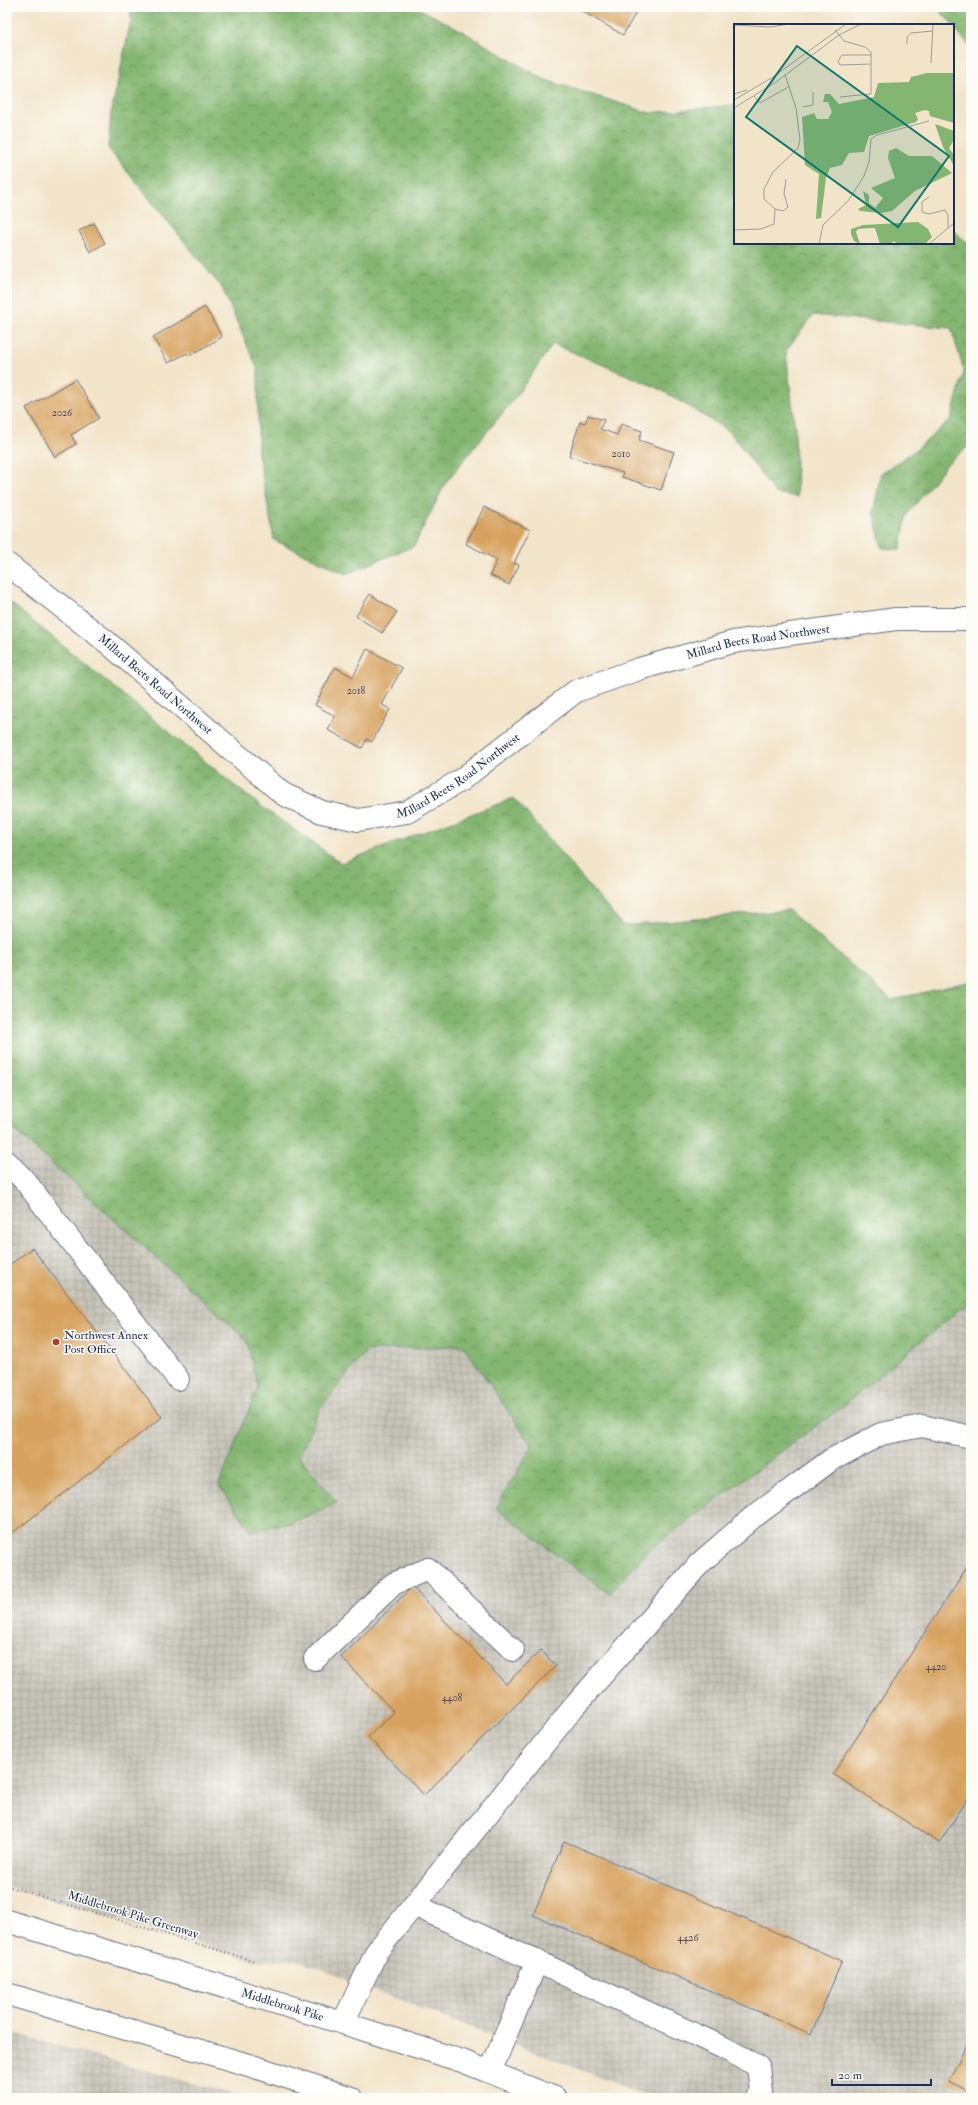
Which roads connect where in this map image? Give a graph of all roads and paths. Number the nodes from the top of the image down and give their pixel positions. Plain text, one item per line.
1 (7, 564) edge
2 (971, 619) edge
3 (7, 1162) edge
4 (178, 1379) dead end
5 (971, 1437) edge
6 (513, 1650) dead end
7 (315, 1659) dead end
8 (7, 1886) edge
9 (414, 1905) junction
10 (7, 1921) edge
11 (254, 1961) dead end
12 (537, 1961) junction
13 (7, 1994) edge
14 (344, 2022) junction
15 (490, 2072) junction
16 (351, 2098) edge
17 (555, 2098) edge
18 (758, 2098) edge

1 - 2 street, Millard Beets Road Northwest
3 - 4 street
5 - 9 street
6 - 7 street
8 - 11 path, Middlebrook Pike Greenway
9 - 12 street
9 - 14 street
10 - 14 street, Middlebrook Pike
12 - 15 street
12 - 18 street
13 - 16 street
14 - 15 street, Middlebrook Pike
15 - 17 street, Middlebrook Pike

